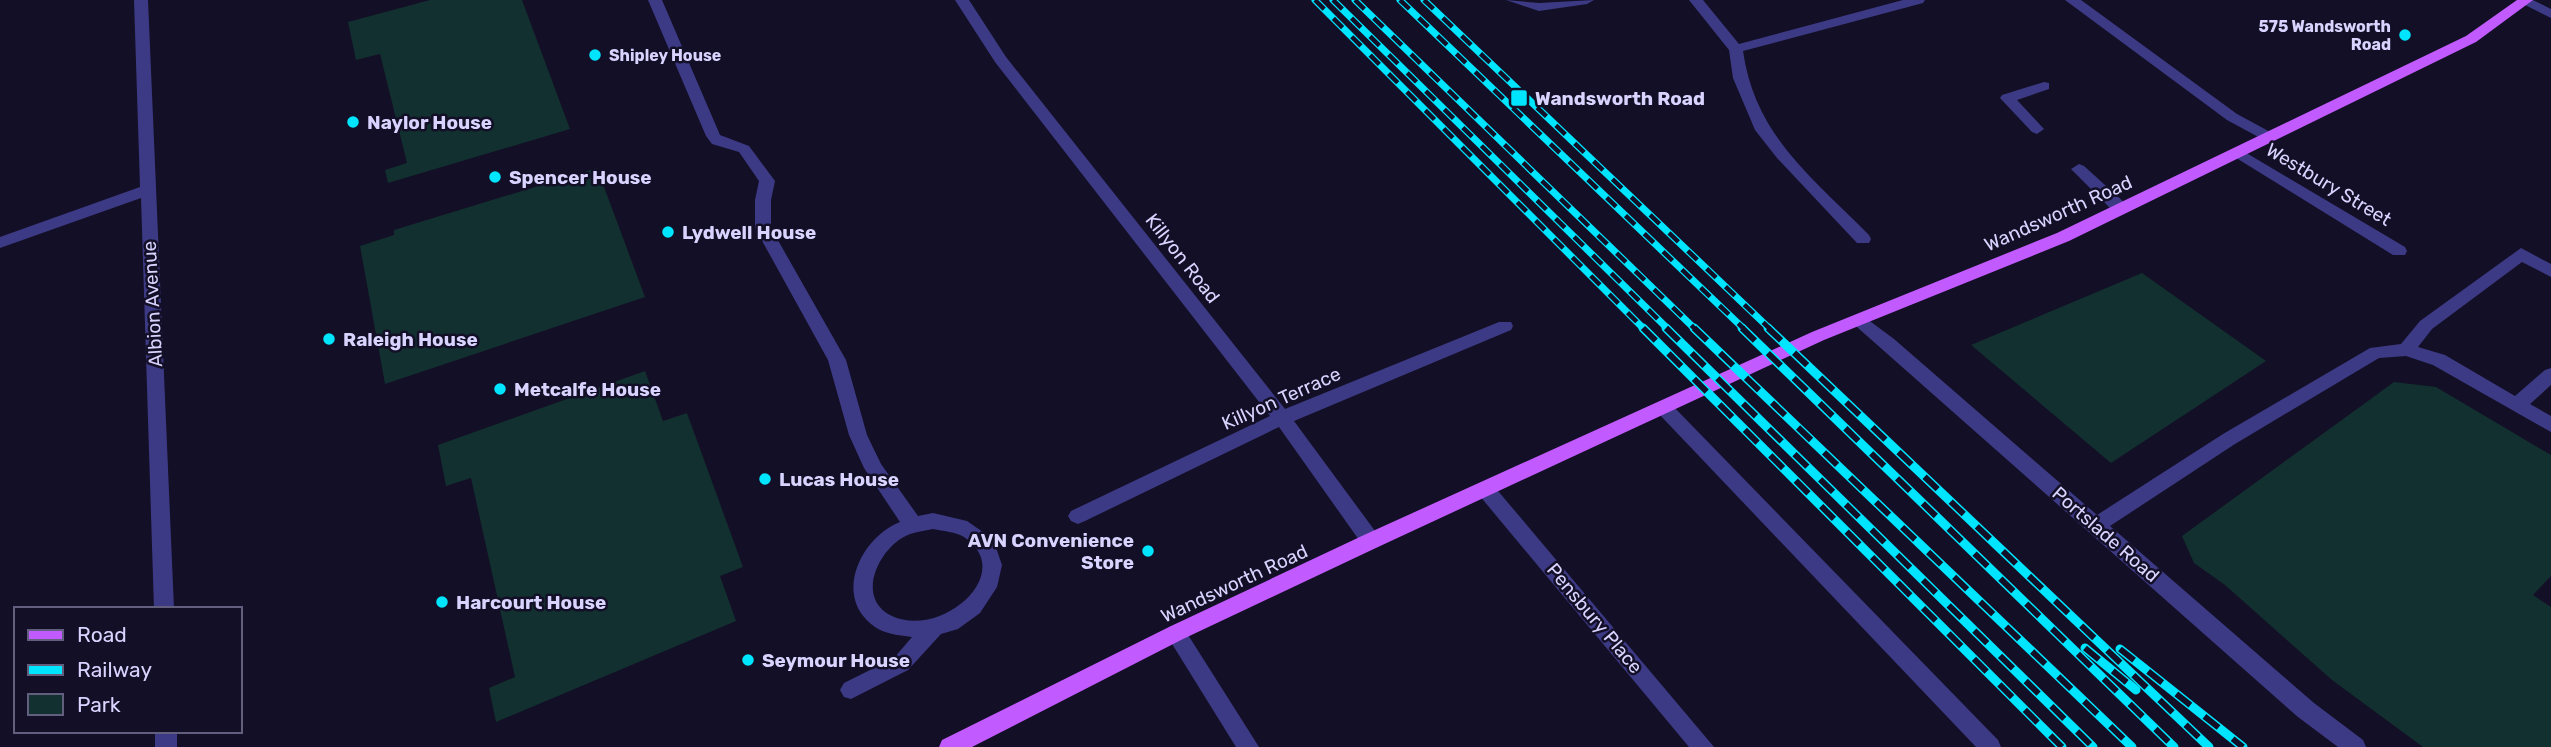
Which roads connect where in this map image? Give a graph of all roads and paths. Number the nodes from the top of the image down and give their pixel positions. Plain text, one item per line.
1 (141, 0) edge
2 (655, 0) edge
3 (962, 0) edge
4 (1513, 0) edge
5 (1587, 0) edge
6 (1696, 0) edge
7 (1918, 0) edge
8 (2072, 0) edge
9 (2525, 1) edge
10 (2551, 14) edge
11 (1736, 49) junction
12 (2044, 86) dead end
13 (2037, 128) dead end
14 (2269, 137) junction
15 (2238, 153) junction
16 (2079, 169) dead end
17 (146, 191) junction
18 (2120, 208) junction
19 (1863, 239) dead end
20 (0, 243) edge
21 (2399, 251) dead end
22 (2551, 271) edge
23 (1857, 320) junction
24 (1505, 326) dead end
25 (2406, 350) junction
26 (2551, 375) edge
27 (2518, 404) junction
28 (1664, 408) junction
29 (1282, 418) junction
30 (2551, 425) edge
31 (1486, 490) junction
32 (1078, 516) dead end
33 (912, 525) junction
34 (2096, 525) junction
35 (1371, 541) junction
36 (164, 607) edge
37 (934, 628) junction
38 (1176, 633) junction
39 (850, 691) dead end
40 (950, 747) edge
41 (1248, 747) edge
42 (1703, 747) edge
43 (1990, 747) edge
44 (2356, 747) edge

1 - 17 street, Albion Avenue
2 - 33 street
3 - 29 street, Killyon Road
4 - 5 street
6 - 11 street
7 - 11 street
8 - 14 street
9 - 10 street
9 - 14 main road, Wandsworth Road
11 - 19 street
12 - 13 street
14 - 15 main road, Wandsworth Road
15 - 18 main road, Wandsworth Road
15 - 21 street, Westbury Street
16 - 18 street
17 - 20 street
17 - 36 street, Albion Avenue
18 - 23 main road, Wandsworth Road
22 - 25 street
23 - 28 main road, Wandsworth Road
23 - 34 street, Portslade Road
24 - 29 street, Killyon Terrace
25 - 27 street
25 - 34 street
26 - 27 street
27 - 30 street
28 - 31 main road, Wandsworth Road
28 - 43 street
29 - 32 street, Killyon Terrace
29 - 35 street, Killyon Road
31 - 35 main road, Wandsworth Road
31 - 42 street, Pensbury Place
33 - 37 street
33 - 37 street
34 - 44 street, Portslade Road
35 - 38 main road, Wandsworth Road
37 - 39 street
38 - 40 main road, Wandsworth Road
38 - 41 street

